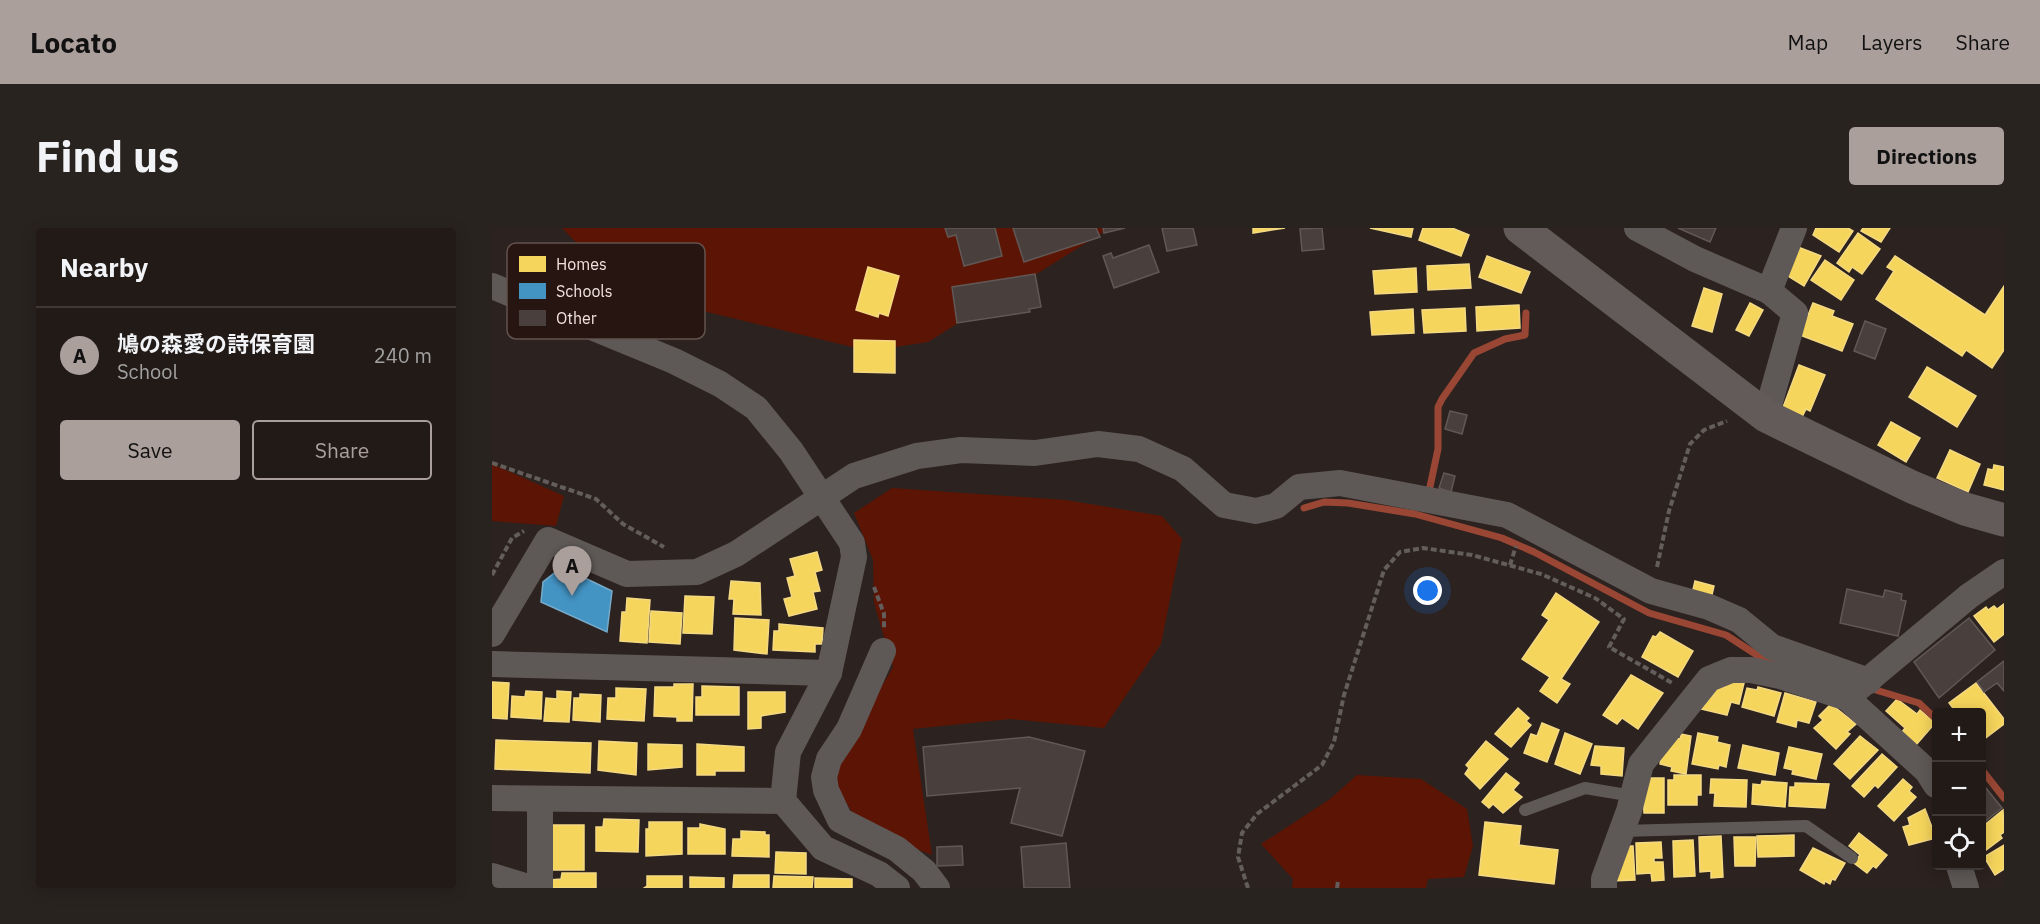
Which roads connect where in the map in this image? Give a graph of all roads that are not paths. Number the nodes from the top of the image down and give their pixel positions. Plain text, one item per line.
1 (1520, 228) edge
2 (1637, 228) edge
3 (1794, 228) edge
4 (492, 286) edge
5 (1769, 291) junction
6 (507, 292) edge
7 (621, 339) edge
8 (1762, 413) junction
9 (822, 498) junction
10 (2004, 520) edge
11 (2004, 573) edge
12 (492, 634) edge
13 (882, 651) road end
14 (492, 664) edge
15 (829, 673) junction
16 (1869, 681) junction
17 (1847, 698) junction
18 (1932, 779) edge
19 (1633, 796) junction
20 (492, 798) edge
21 (540, 799) junction
22 (783, 801) junction
23 (1525, 810) dead end
24 (1620, 831) junction
25 (1852, 858) dead end
26 (1960, 870) edge
27 (492, 876) edge
28 (531, 888) edge
29 (540, 888) edge
30 (897, 888) edge
31 (937, 888) edge
32 (1604, 888) edge
33 (1966, 888) edge

1 - 8 street
2 - 5 street
3 - 5 street
4 - 6 street
5 - 8 street
7 - 9 street
8 - 10 street
9 - 12 street
9 - 15 street
9 - 16 street
11 - 16 street
13 - 31 street
14 - 15 street
15 - 22 street
16 - 17 street
17 - 18 street
17 - 19 street
19 - 23 lane
19 - 24 street
20 - 21 street
21 - 22 street
21 - 29 street
22 - 30 street
24 - 25 lane
24 - 32 street
26 - 33 street
27 - 28 street

